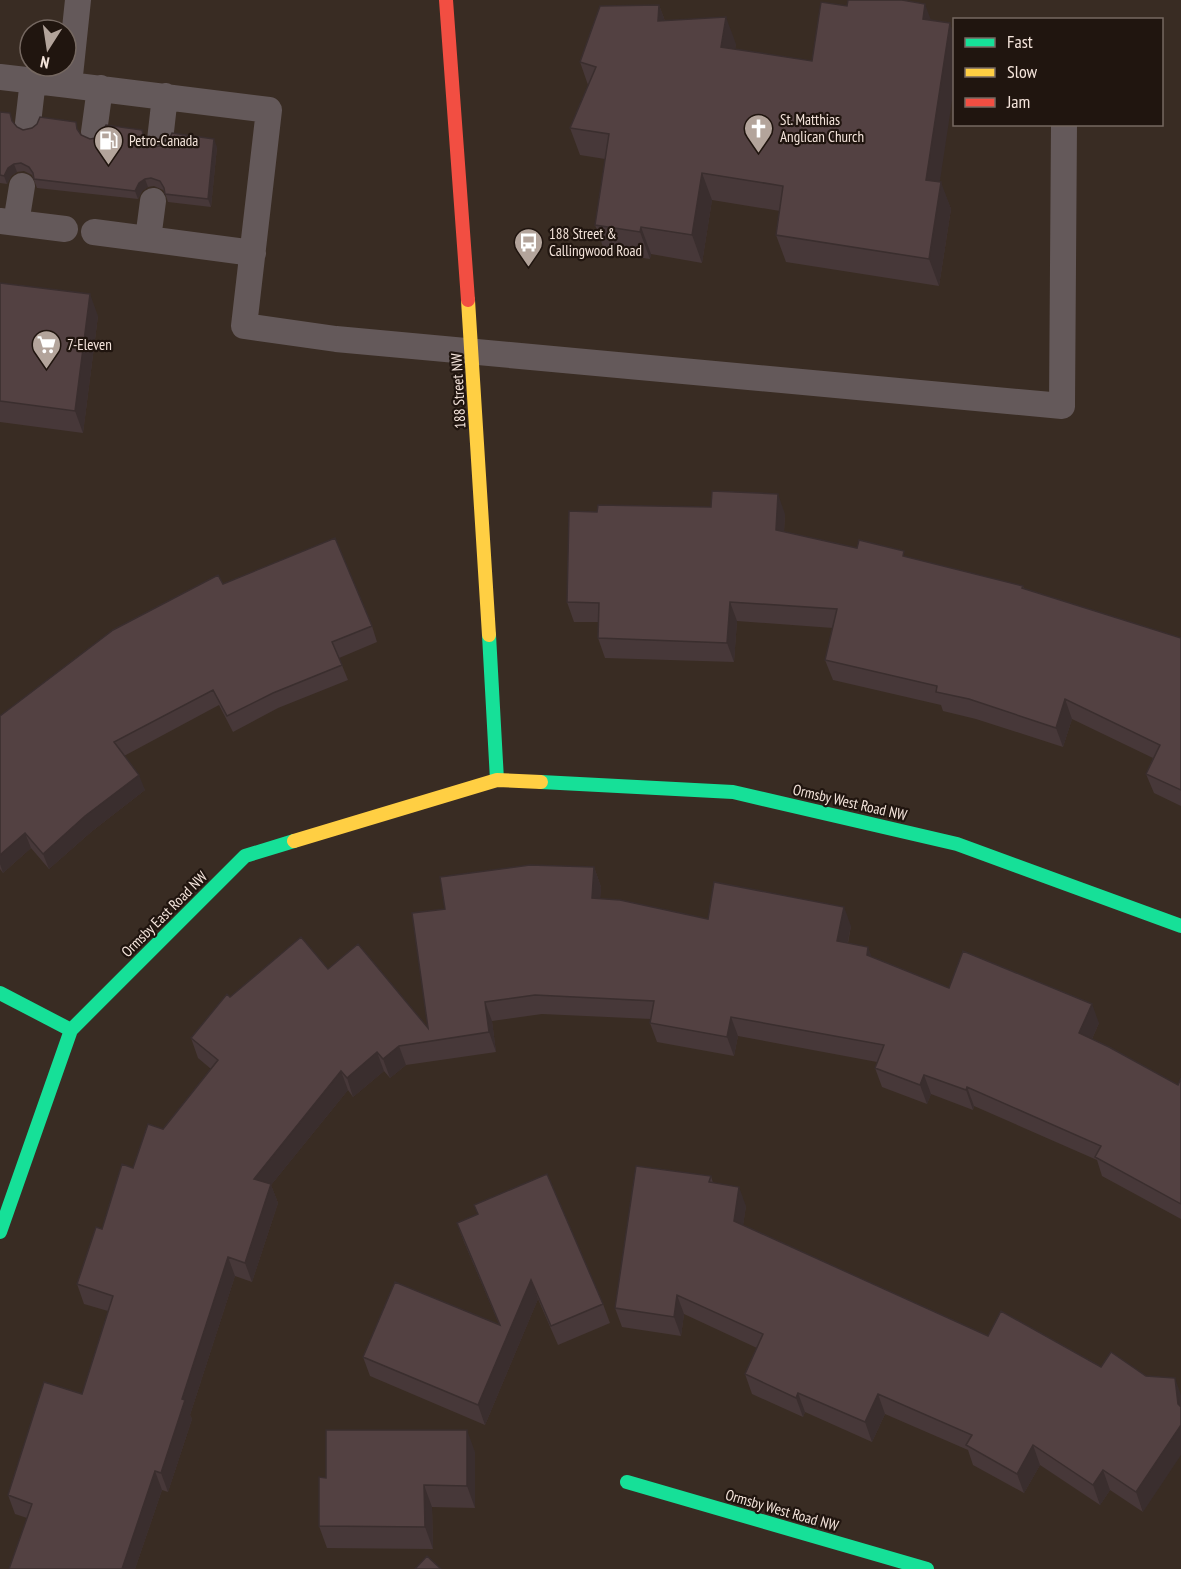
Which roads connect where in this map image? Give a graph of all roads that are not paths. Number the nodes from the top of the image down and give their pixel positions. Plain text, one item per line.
1 (78, 0) edge
2 (446, 0) edge
3 (0, 77) edge
4 (33, 80) junction
5 (69, 85) junction
6 (100, 88) junction
7 (165, 96) junction
8 (28, 123) dead end
9 (1064, 126) edge
10 (94, 132) dead end
11 (160, 140) dead end
12 (22, 186) dead end
13 (153, 201) dead end
14 (8, 222) edge
15 (65, 229) dead end
16 (94, 232) dead end
17 (148, 239) junction
18 (253, 253) junction
19 (472, 352) junction
20 (497, 780) junction
21 (1181, 926) edge
22 (0, 993) edge
23 (71, 1030) junction
24 (0, 1232) edge
25 (627, 1482) dead end
26 (927, 1569) edge

1 - 5 lane
2 - 19 street, 188 Street NW
3 - 4 lane
4 - 5 lane
4 - 8 lane
5 - 6 lane
6 - 7 lane
6 - 10 lane
7 - 11 lane
7 - 18 lane
9 - 19 lane
12 - 14 lane
13 - 17 lane
14 - 15 lane
16 - 17 lane
17 - 18 lane
18 - 19 lane
19 - 20 street, 188 Street NW
20 - 21 street, Ormsby West Road NW
20 - 23 street, Ormsby East Road NW
22 - 23 street
23 - 24 street, Ormsby East Road NW
25 - 26 street, Ormsby West Road NW

